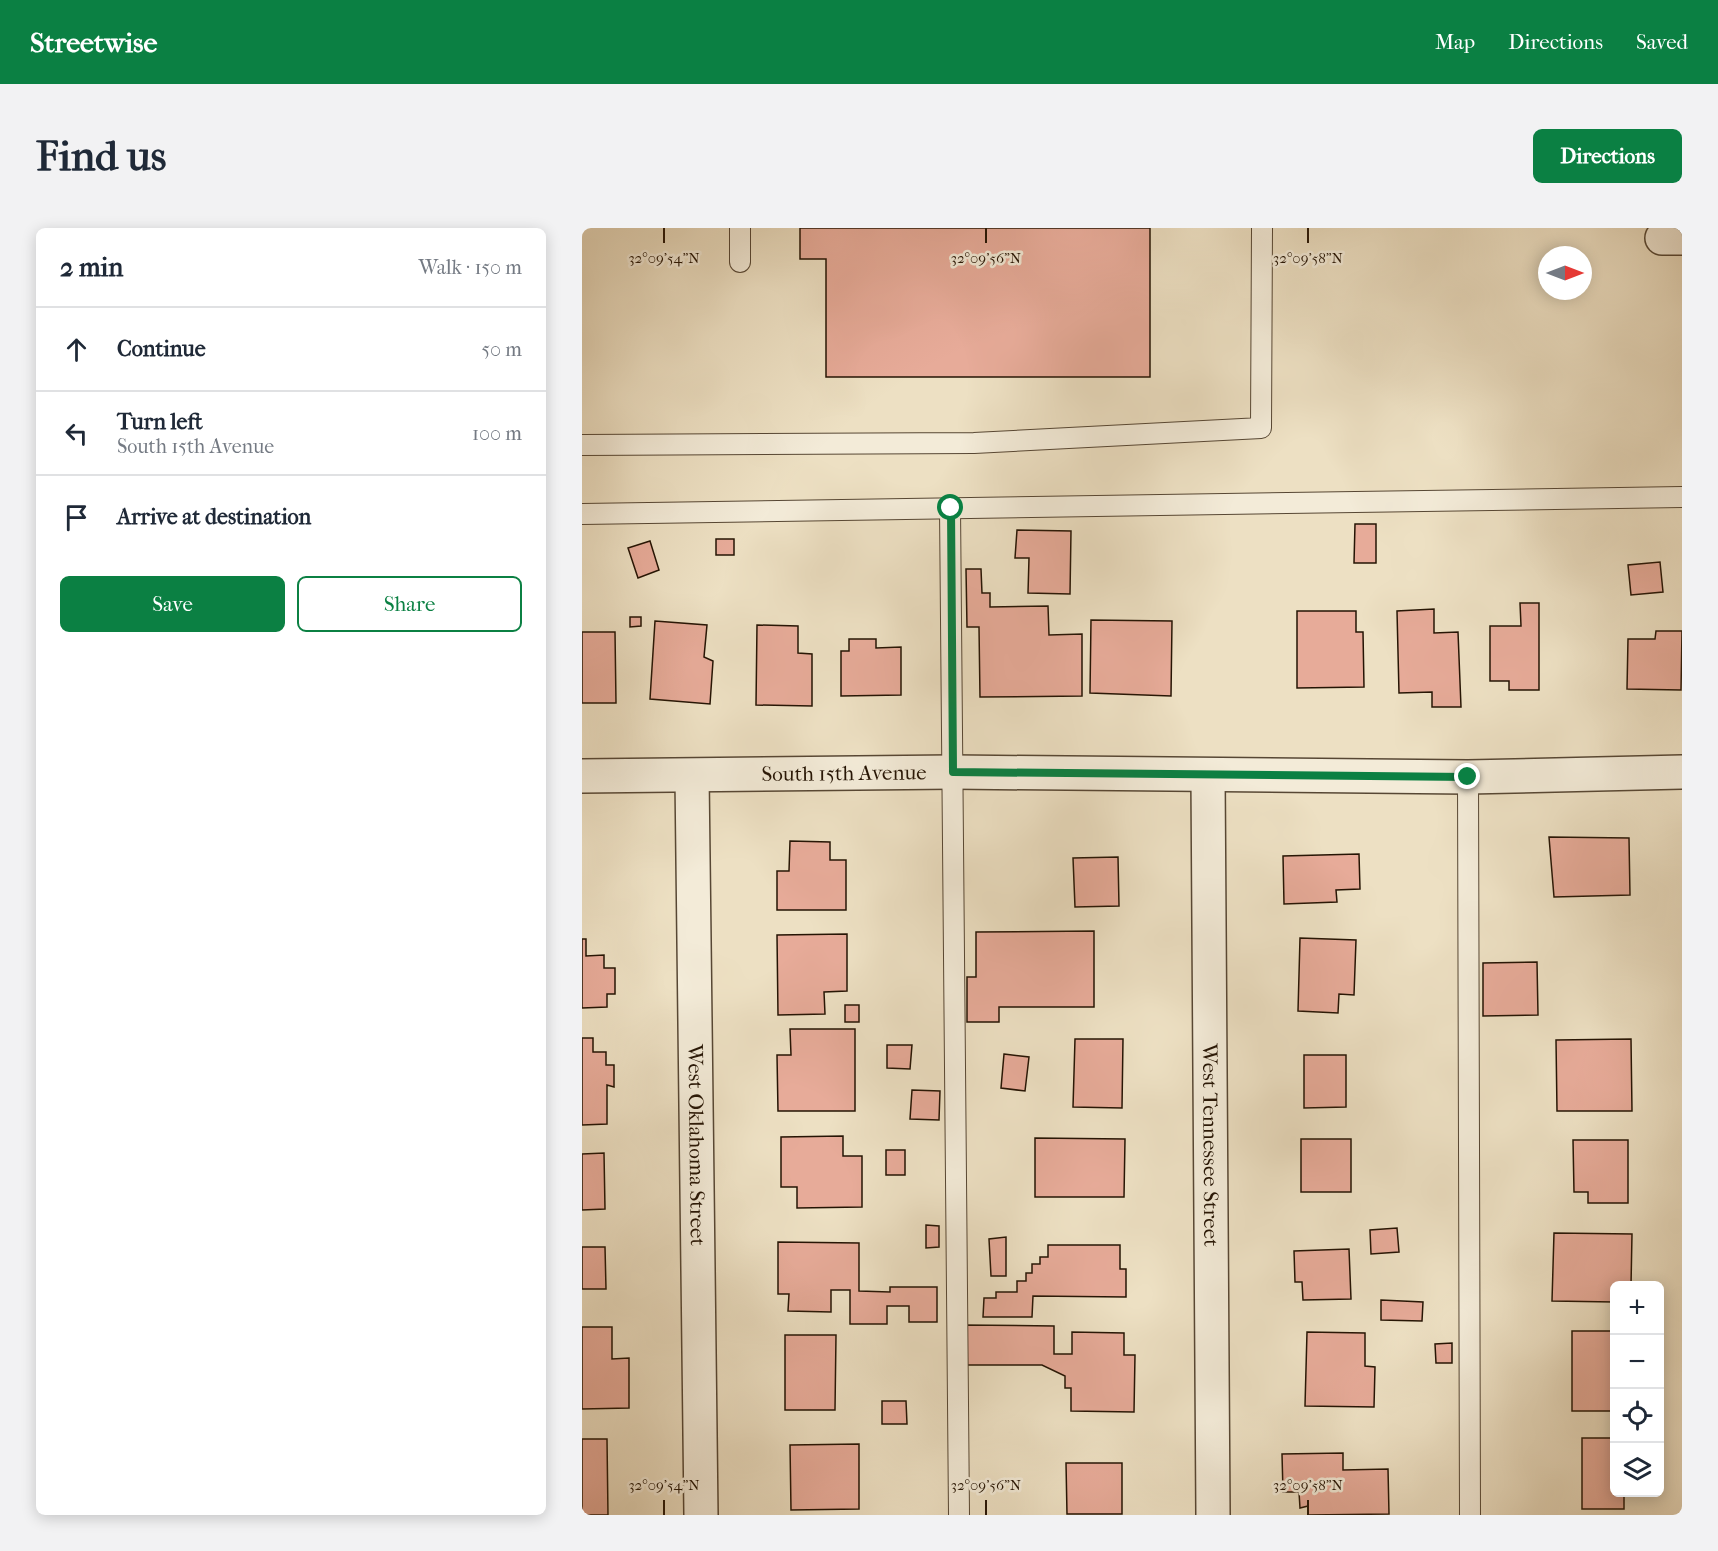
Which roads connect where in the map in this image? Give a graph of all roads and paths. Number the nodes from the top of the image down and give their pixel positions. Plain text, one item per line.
1 (740, 228) edge
2 (1262, 228) edge
3 (740, 262) dead end
4 (582, 445) edge
5 (1682, 497) edge
6 (951, 508) junction
7 (582, 513) edge
8 (953, 772) junction
9 (1682, 772) edge
10 (582, 776) edge
11 (692, 776) junction
12 (1208, 776) junction
13 (1468, 777) junction
14 (701, 1515) edge
15 (959, 1515) edge
16 (1213, 1515) edge
17 (1470, 1515) edge

1 - 3 lane
2 - 4 lane
5 - 6 lane
6 - 7 lane
6 - 8 lane
8 - 11 street, South 15th Avenue
8 - 12 street, South 15th Avenue
8 - 15 lane
9 - 13 street, South 15th Avenue
10 - 11 street, South 15th Avenue
11 - 14 street, West Oklahoma Street
12 - 13 street, South 15th Avenue
12 - 16 street, West Tennessee Street
13 - 17 lane

